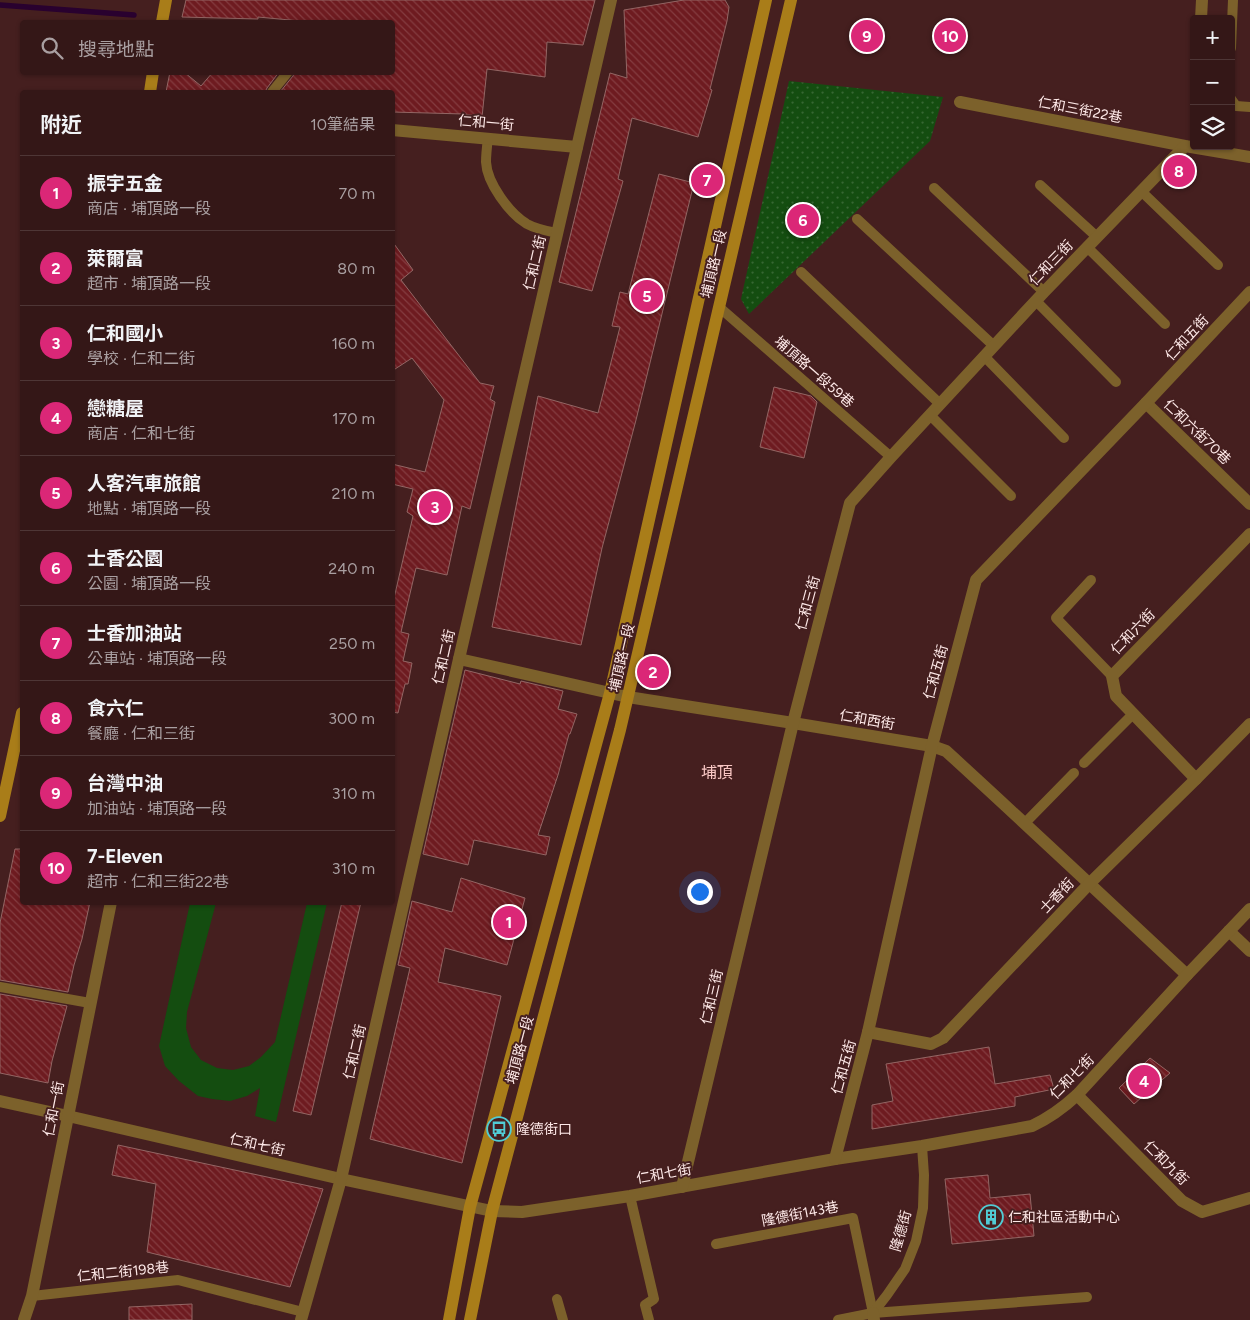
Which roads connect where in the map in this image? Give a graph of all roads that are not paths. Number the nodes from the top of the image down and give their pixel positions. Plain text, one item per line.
1 (166, 0) edge
2 (611, 0) edge
3 (766, 0) edge
4 (791, 0) edge
5 (1202, 0) edge
6 (1233, 0) edge
7 (1201, 15) edge
8 (1232, 15) edge
9 (162, 20) edge
10 (153, 75) edge
11 (286, 75) edge
12 (150, 90) edge
13 (274, 90) edge
14 (960, 102) dead end
15 (1235, 105) edge
16 (1250, 107) edge
17 (395, 130) edge
18 (488, 138) junction
19 (1190, 145) edge
20 (1190, 146) edge
21 (577, 147) junction
22 (1218, 150) edge
23 (1250, 156) edge
24 (1040, 185) dead end
25 (934, 188) dead end
26 (1141, 191) junction
27 (857, 219) dead end
28 (557, 233) junction
29 (1097, 237) junction
30 (1087, 247) junction
31 (1218, 265) dead end
32 (801, 272) dead end
33 (1250, 292) edge
34 (1040, 297) junction
35 (719, 308) junction
36 (1165, 324) dead end
37 (994, 346) junction
38 (984, 356) junction
39 (1116, 382) dead end
40 (1146, 403) junction
41 (940, 404) junction
42 (930, 415) junction
43 (1064, 438) dead end
44 (891, 457) junction
45 (1011, 496) dead end
46 (1250, 504) edge
47 (1250, 534) edge
48 (1091, 580) dead end
49 (459, 659) junction
50 (1112, 676) junction
51 (610, 692) junction
52 (628, 697) junction
53 (1133, 714) junction
54 (20, 723) edge
55 (792, 723) junction
56 (1250, 724) edge
57 (932, 746) junction
58 (1084, 763) dead end
59 (1074, 773) dead end
60 (1196, 779) junction
61 (0, 816) edge
62 (1025, 823) junction
63 (1089, 884) junction
64 (110, 905) edge
65 (1250, 909) edge
66 (1229, 931) junction
67 (1250, 950) edge
68 (1188, 974) junction
69 (0, 987) edge
70 (90, 1003) junction
71 (868, 1032) junction
72 (1077, 1095) junction
73 (0, 1102) edge
74 (68, 1116) junction
75 (922, 1146) junction
76 (835, 1159) junction
77 (341, 1179) junction
78 (682, 1187) junction
79 (630, 1196) junction
80 (1250, 1198) edge
81 (470, 1207) junction
82 (492, 1211) junction
83 (716, 1244) dead end
84 (32, 1296) junction
85 (1087, 1298) dead end
86 (557, 1299) dead end
87 (302, 1316) edge
88 (874, 1316) edge
89 (24, 1320) edge
90 (449, 1320) edge
91 (470, 1320) edge
92 (563, 1320) edge
93 (649, 1320) edge
94 (838, 1320) edge

1 - 9 street
2 - 21 street, 仁和二街
3 - 51 street, 埔頂路一段
4 - 35 street, 埔頂路一段
5 - 7 street
6 - 8 lane
10 - 12 street
11 - 13 lane
14 - 19 street, 仁和三街22巷
15 - 16 lane
17 - 18 street, 仁和一街
18 - 21 street, 仁和一街
18 - 28 lane
20 - 26 street, 仁和三街
21 - 28 street, 仁和二街
22 - 23 street, 仁和三街22巷
24 - 29 lane
25 - 34 lane
26 - 29 street, 仁和三街
26 - 31 lane
27 - 37 lane
28 - 49 street, 仁和二街
29 - 30 street, 仁和三街
30 - 34 street, 仁和三街
30 - 36 lane
32 - 41 lane
33 - 40 street, 仁和五街
34 - 37 street, 仁和三街
34 - 39 lane
35 - 44 lane, 埔頂路一段59巷
35 - 52 street, 埔頂路一段
37 - 38 street, 仁和三街
38 - 41 street, 仁和三街
38 - 43 lane
40 - 46 street, 仁和六街70巷
40 - 57 street, 仁和五街
41 - 42 street, 仁和三街
42 - 44 street, 仁和三街
42 - 45 lane
44 - 55 street, 仁和三街
47 - 50 street, 仁和六街
48 - 50 lane
49 - 51 street, 仁和西街
49 - 77 street, 仁和二街
50 - 53 street, 仁和六街
51 - 52 street, 仁和西街
51 - 81 street, 埔頂路一段
52 - 55 street, 仁和西街
52 - 82 street, 埔頂路一段
53 - 58 lane
53 - 60 street, 仁和六街
54 - 61 street
55 - 57 street, 仁和西街
55 - 78 street, 仁和三街
56 - 60 street, 士香街
57 - 62 street, 仁和西街
57 - 71 street, 仁和五街
59 - 62 lane
60 - 63 street, 士香街
62 - 63 street, 仁和西街
63 - 68 street, 仁和西街
63 - 71 street, 士香街
64 - 70 street, 仁和一街
65 - 66 street, 仁和七街
66 - 67 street
66 - 68 street, 仁和七街
68 - 72 street, 仁和七街
69 - 70 lane
70 - 74 street, 仁和一街
71 - 76 street, 仁和五街
72 - 75 street, 仁和七街
72 - 80 street, 仁和九街
73 - 74 street, 仁和七街
74 - 77 street, 仁和七街
74 - 84 street, 仁和一街
75 - 76 street, 仁和七街
75 - 88 lane, 隆德街
76 - 78 street, 仁和七街
77 - 81 street, 仁和七街
77 - 87 street, 仁和二街
78 - 79 street, 仁和七街
79 - 82 street, 仁和七街
79 - 93 lane
81 - 82 street, 仁和七街
81 - 90 street, 埔頂路一段
82 - 91 street, 埔頂路一段
83 - 88 lane, 隆德街143巷
84 - 87 lane, 仁和二街198巷
84 - 89 street, 仁和一街
85 - 88 lane
86 - 92 lane
88 - 94 lane

